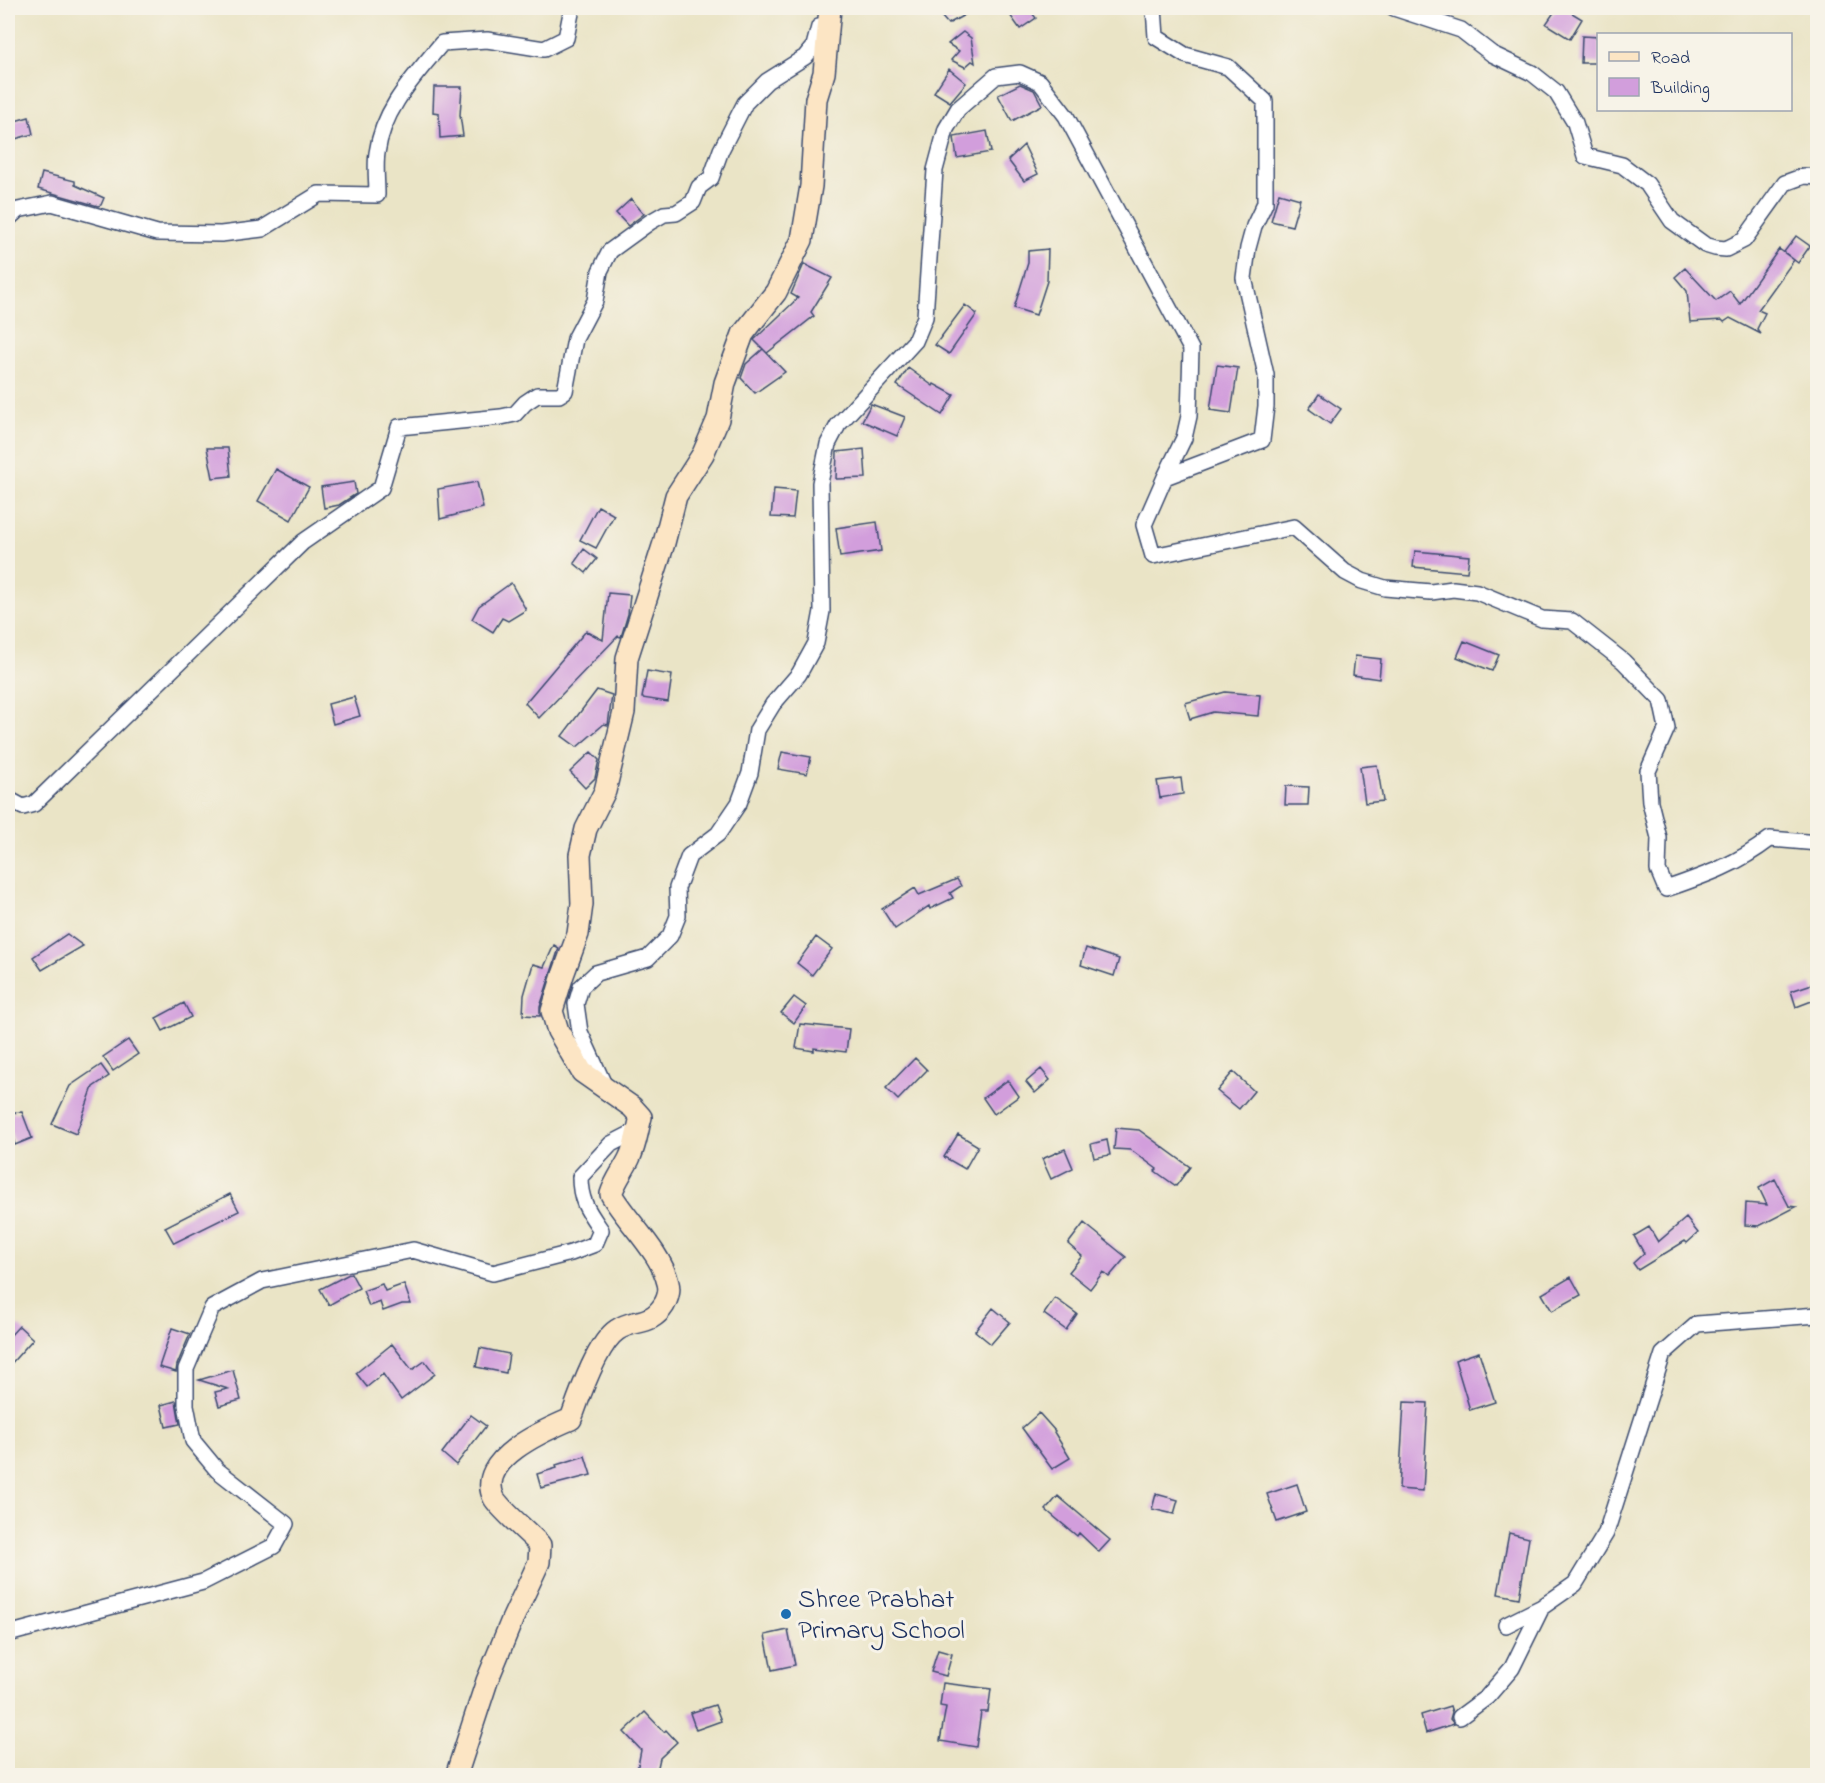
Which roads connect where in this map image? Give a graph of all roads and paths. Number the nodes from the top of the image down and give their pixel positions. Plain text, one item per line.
1 (572, 8) edge
2 (1154, 8) edge
3 (1394, 8) edge
4 (829, 17) edge
5 (1818, 177) edge
6 (8, 219) edge
7 (1165, 477) junction
8 (8, 799) edge
9 (1818, 843) edge
10 (606, 1089) junction
11 (638, 1130) junction
12 (1818, 1315) edge
13 (1542, 1607) junction
14 (1506, 1625) dead end
15 (8, 1634) edge
16 (1460, 1717) dead end
17 (456, 1776) edge

1 - 6 street
2 - 7 street
3 - 5 street
4 - 8 street
4 - 10 main road
7 - 9 street
7 - 10 street
10 - 11 main road
11 - 15 street
11 - 17 main road
12 - 13 street
13 - 14 street
13 - 16 street

